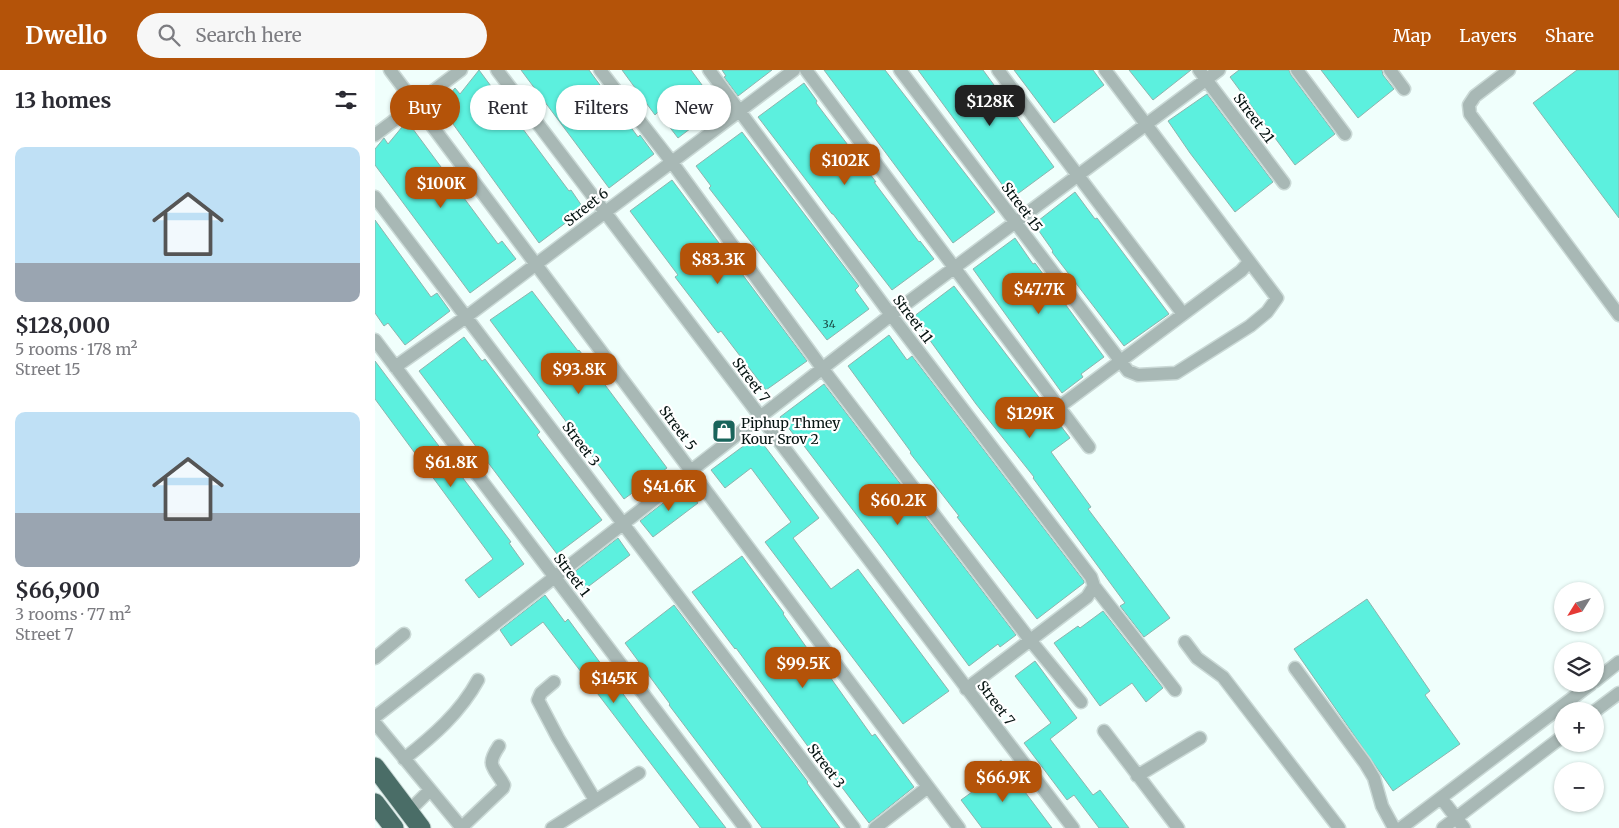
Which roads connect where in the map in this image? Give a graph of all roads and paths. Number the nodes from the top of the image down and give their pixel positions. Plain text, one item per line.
1 (391, 70) edge
2 (461, 70) edge
3 (497, 70) edge
4 (600, 70) edge
5 (709, 70) edge
6 (794, 70) edge
7 (806, 70) edge
8 (900, 70) edge
9 (998, 70) edge
10 (1105, 70) edge
11 (1219, 70) edge
12 (1297, 70) edge
13 (1390, 70) edge
14 (1509, 70) edge
15 (1495, 74) edge
16 (1203, 75) edge
17 (402, 85) edge
18 (441, 85) edge
19 (1404, 89) dead end
20 (739, 110) junction
21 (390, 124) edge
22 (1145, 124) junction
23 (436, 130) edge
24 (1345, 134) dead end
25 (375, 135) edge
26 (671, 161) junction
27 (1078, 175) junction
28 (1284, 183) dead end
29 (375, 197) edge
30 (604, 212) junction
31 (1015, 222) junction
32 (1249, 262) junction
33 (536, 264) junction
34 (954, 268) junction
35 (1183, 314) junction
36 (891, 315) junction
37 (1619, 315) edge
38 (466, 317) junction
39 (375, 340) edge
40 (1120, 362) junction
41 (395, 367) junction
42 (822, 368) junction
43 (1059, 407) junction
44 (760, 417) junction
45 (1089, 447) dead end
46 (691, 470) junction
47 (623, 524) junction
48 (554, 577) junction
49 (1094, 586) junction
50 (405, 634) dead end
51 (1030, 640) junction
52 (1185, 642) dead end
53 (375, 658) edge
54 (1619, 662) edge
55 (1295, 668) dead end
56 (1604, 673) edge
57 (478, 680) dead end
58 (554, 682) dead end
59 (967, 689) junction
60 (1175, 690) dead end
61 (1580, 692) edge
62 (1619, 693) edge
63 (1081, 702) dead end
64 (1604, 704) edge
65 (375, 717) edge
66 (375, 723) edge
67 (1104, 731) dead end
68 (1200, 738) dead end
69 (1554, 744) edge
70 (499, 746) dead end
71 (404, 759) junction
72 (375, 767) edge
73 (639, 773) dead end
74 (1137, 776) junction
75 (928, 786) junction
76 (430, 790) junction
77 (1441, 798) junction
78 (595, 800) junction
79 (375, 803) edge
80 (409, 811) junction
81 (571, 823) edge
82 (1460, 823) edge
83 (394, 828) edge
84 (421, 828) edge
85 (462, 828) edge
86 (552, 828) edge
87 (745, 828) edge
88 (854, 828) edge
89 (875, 828) edge
90 (959, 828) edge
91 (1073, 828) edge
92 (1177, 828) edge
93 (1339, 828) edge
94 (1394, 828) edge
95 (1401, 828) edge
96 (1443, 828) edge

1 - 17 street, Street 5
2 - 18 street
3 - 30 street, Street 7
4 - 26 street
5 - 20 street, Street 11
6 - 20 street, Street 6
7 - 34 street
8 - 31 street, Street 15
9 - 27 street
10 - 22 street
11 - 16 street
12 - 24 street
13 - 19 street
14 - 15 street
15 - 37 street
16 - 22 street
16 - 28 street, Street 21
20 - 26 street, Street 6
20 - 36 street, Street 11
21 - 25 street
22 - 27 street
22 - 32 street
23 - 33 street, Street 5
26 - 30 street, Street 6
26 - 42 street
27 - 31 street
27 - 35 street
29 - 38 street, Street 3
30 - 33 street, Street 6
30 - 44 street, Street 7
31 - 34 street
31 - 40 street, Street 15
32 - 35 street
32 - 40 street
33 - 38 street, Street 6
33 - 46 street, Street 5
34 - 36 street
34 - 43 street
35 - 40 street
36 - 42 street
36 - 49 street, Street 11
38 - 41 street, Street 6
38 - 47 street, Street 3
39 - 41 street, Street 1
40 - 43 street
41 - 48 street, Street 1
42 - 44 street
42 - 51 street
43 - 45 street
44 - 46 street
44 - 59 street, Street 7
46 - 47 street
46 - 75 street, Street 5
47 - 48 street
47 - 88 street, Street 3
48 - 65 street
48 - 87 street, Street 1
49 - 51 street
49 - 60 street, Street 11
50 - 53 street
51 - 59 street
51 - 63 street
52 - 93 street
54 - 56 street
55 - 94 street
57 - 71 street
58 - 78 street
59 - 91 street, Street 7
61 - 77 street
62 - 64 street
66 - 71 street
67 - 74 street
68 - 74 street
69 - 82 street
70 - 85 street
71 - 76 street
72 - 80 highway
73 - 78 street
74 - 92 street
75 - 89 street
75 - 90 street, Street 5
76 - 80 street
76 - 85 street
77 - 82 street
77 - 95 street
78 - 81 street
79 - 83 highway
80 - 84 highway
81 - 86 street
82 - 96 street

